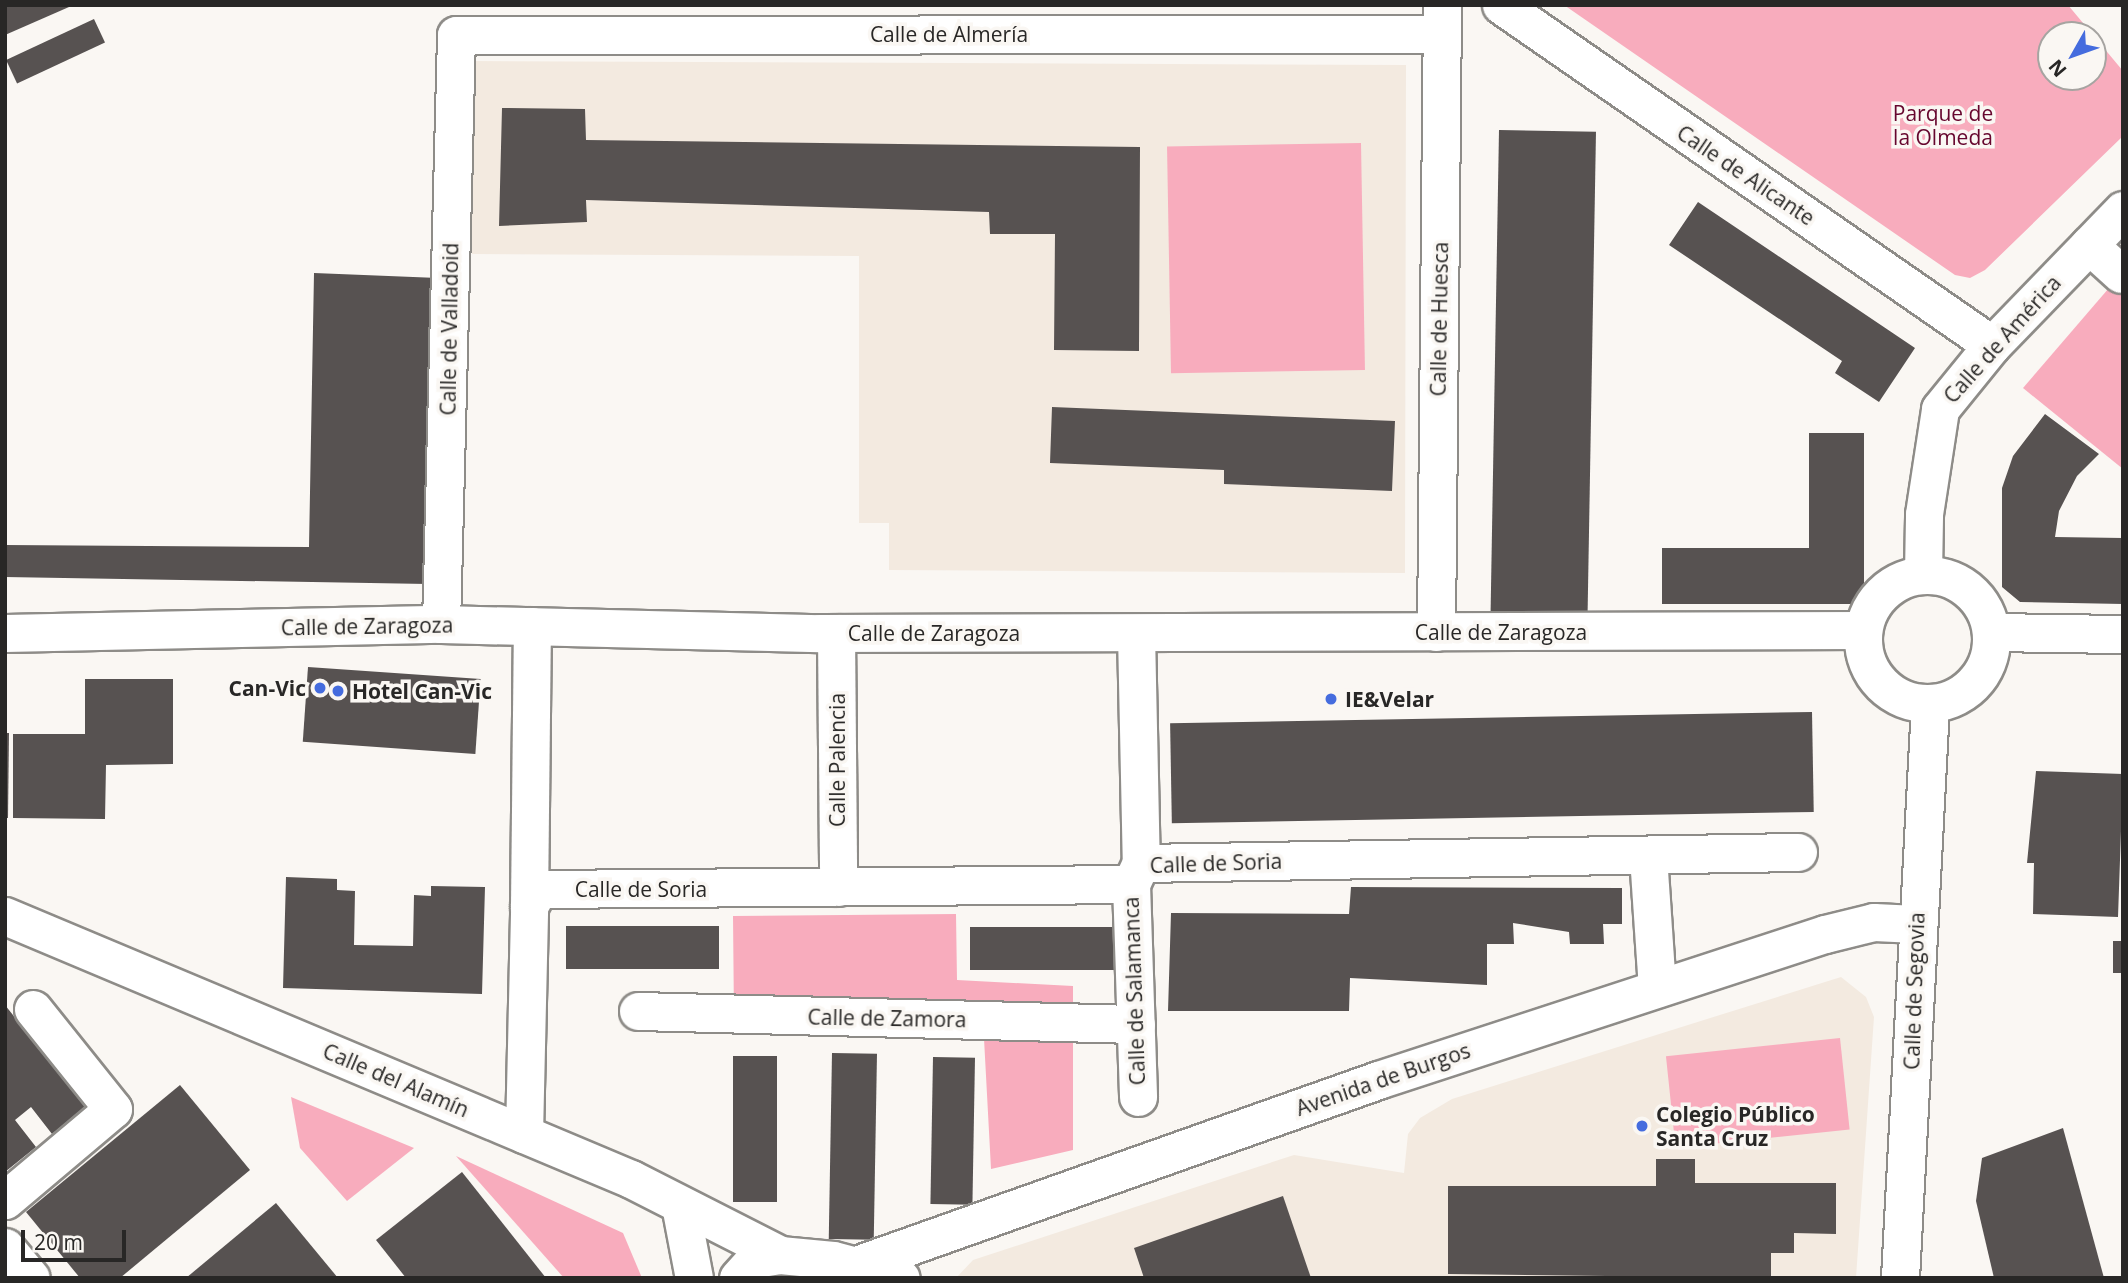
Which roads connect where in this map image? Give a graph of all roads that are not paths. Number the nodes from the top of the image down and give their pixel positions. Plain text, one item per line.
1 (1501, 5) edge
2 (1442, 20) edge
3 (457, 35) joint
4 (2123, 210) edge
5 (2089, 245) junction
6 (2121, 274) edge
7 (1992, 345) junction
8 (1923, 574) junction
9 (442, 624) junction
10 (532, 626) junction
11 (1863, 630) junction
12 (1436, 632) junction
13 (1992, 632) junction
14 (5, 633) edge
15 (836, 633) junction
16 (1136, 633) junction
17 (2123, 634) edge
18 (1930, 705) junction
19 (1798, 852) dead end
20 (1648, 856) junction
21 (1136, 874) junction
22 (838, 887) junction
23 (529, 906) junction
24 (5, 915) edge
25 (1916, 923) junction
26 (1657, 988) junction
27 (33, 1010) dead end
28 (638, 1012) dead end
29 (1136, 1024) junction
30 (1138, 1097) dead end
31 (524, 1134) junction
32 (5, 1200) edge
33 (681, 1210) junction
34 (5, 1247) edge
35 (780, 1255) junction
36 (856, 1265) junction
37 (31, 1278) edge
38 (694, 1278) edge
39 (738, 1278) edge
40 (901, 1278) edge
41 (1900, 1278) edge

1 - 7 street, Calle de Alicante
2 - 3 street, Calle de Almería
2 - 12 street, Calle de Huesca
3 - 9 street, Calle de Valladoid
4 - 5 street, Calle de América
5 - 6 street
5 - 7 street, Calle de América
7 - 8 street, Calle de América
8 - 11 street
8 - 13 street
9 - 10 street, Calle de Zaragoza
9 - 14 street, Calle de Zaragoza
10 - 15 street, Calle de Zaragoza
10 - 23 street
11 - 12 street, Calle de Zaragoza
11 - 18 street
12 - 16 street, Calle de Zaragoza
13 - 17 street
13 - 18 street
15 - 16 street, Calle de Zaragoza
15 - 22 street, Calle Palencia
16 - 21 street, Calle de Salamanca
18 - 25 street, Calle de Segovia
19 - 20 street, Calle de Soria
20 - 21 street, Calle de Soria
20 - 26 street
21 - 22 street, Calle de Soria
21 - 29 street, Calle de Salamanca
22 - 23 street, Calle de Soria
23 - 31 street
24 - 31 street, Calle del Alamín
25 - 26 street, Avenida de Burgos
25 - 41 street, Calle de Segovia
26 - 36 street, Avenida de Burgos
27 - 32 street
28 - 29 street, Calle de Zamora
29 - 30 street, Calle de Salamanca
31 - 33 street, Calle del Alamín
33 - 35 street, Calle del Alamín
33 - 38 street
34 - 37 street
35 - 36 street
35 - 39 street
36 - 40 street

